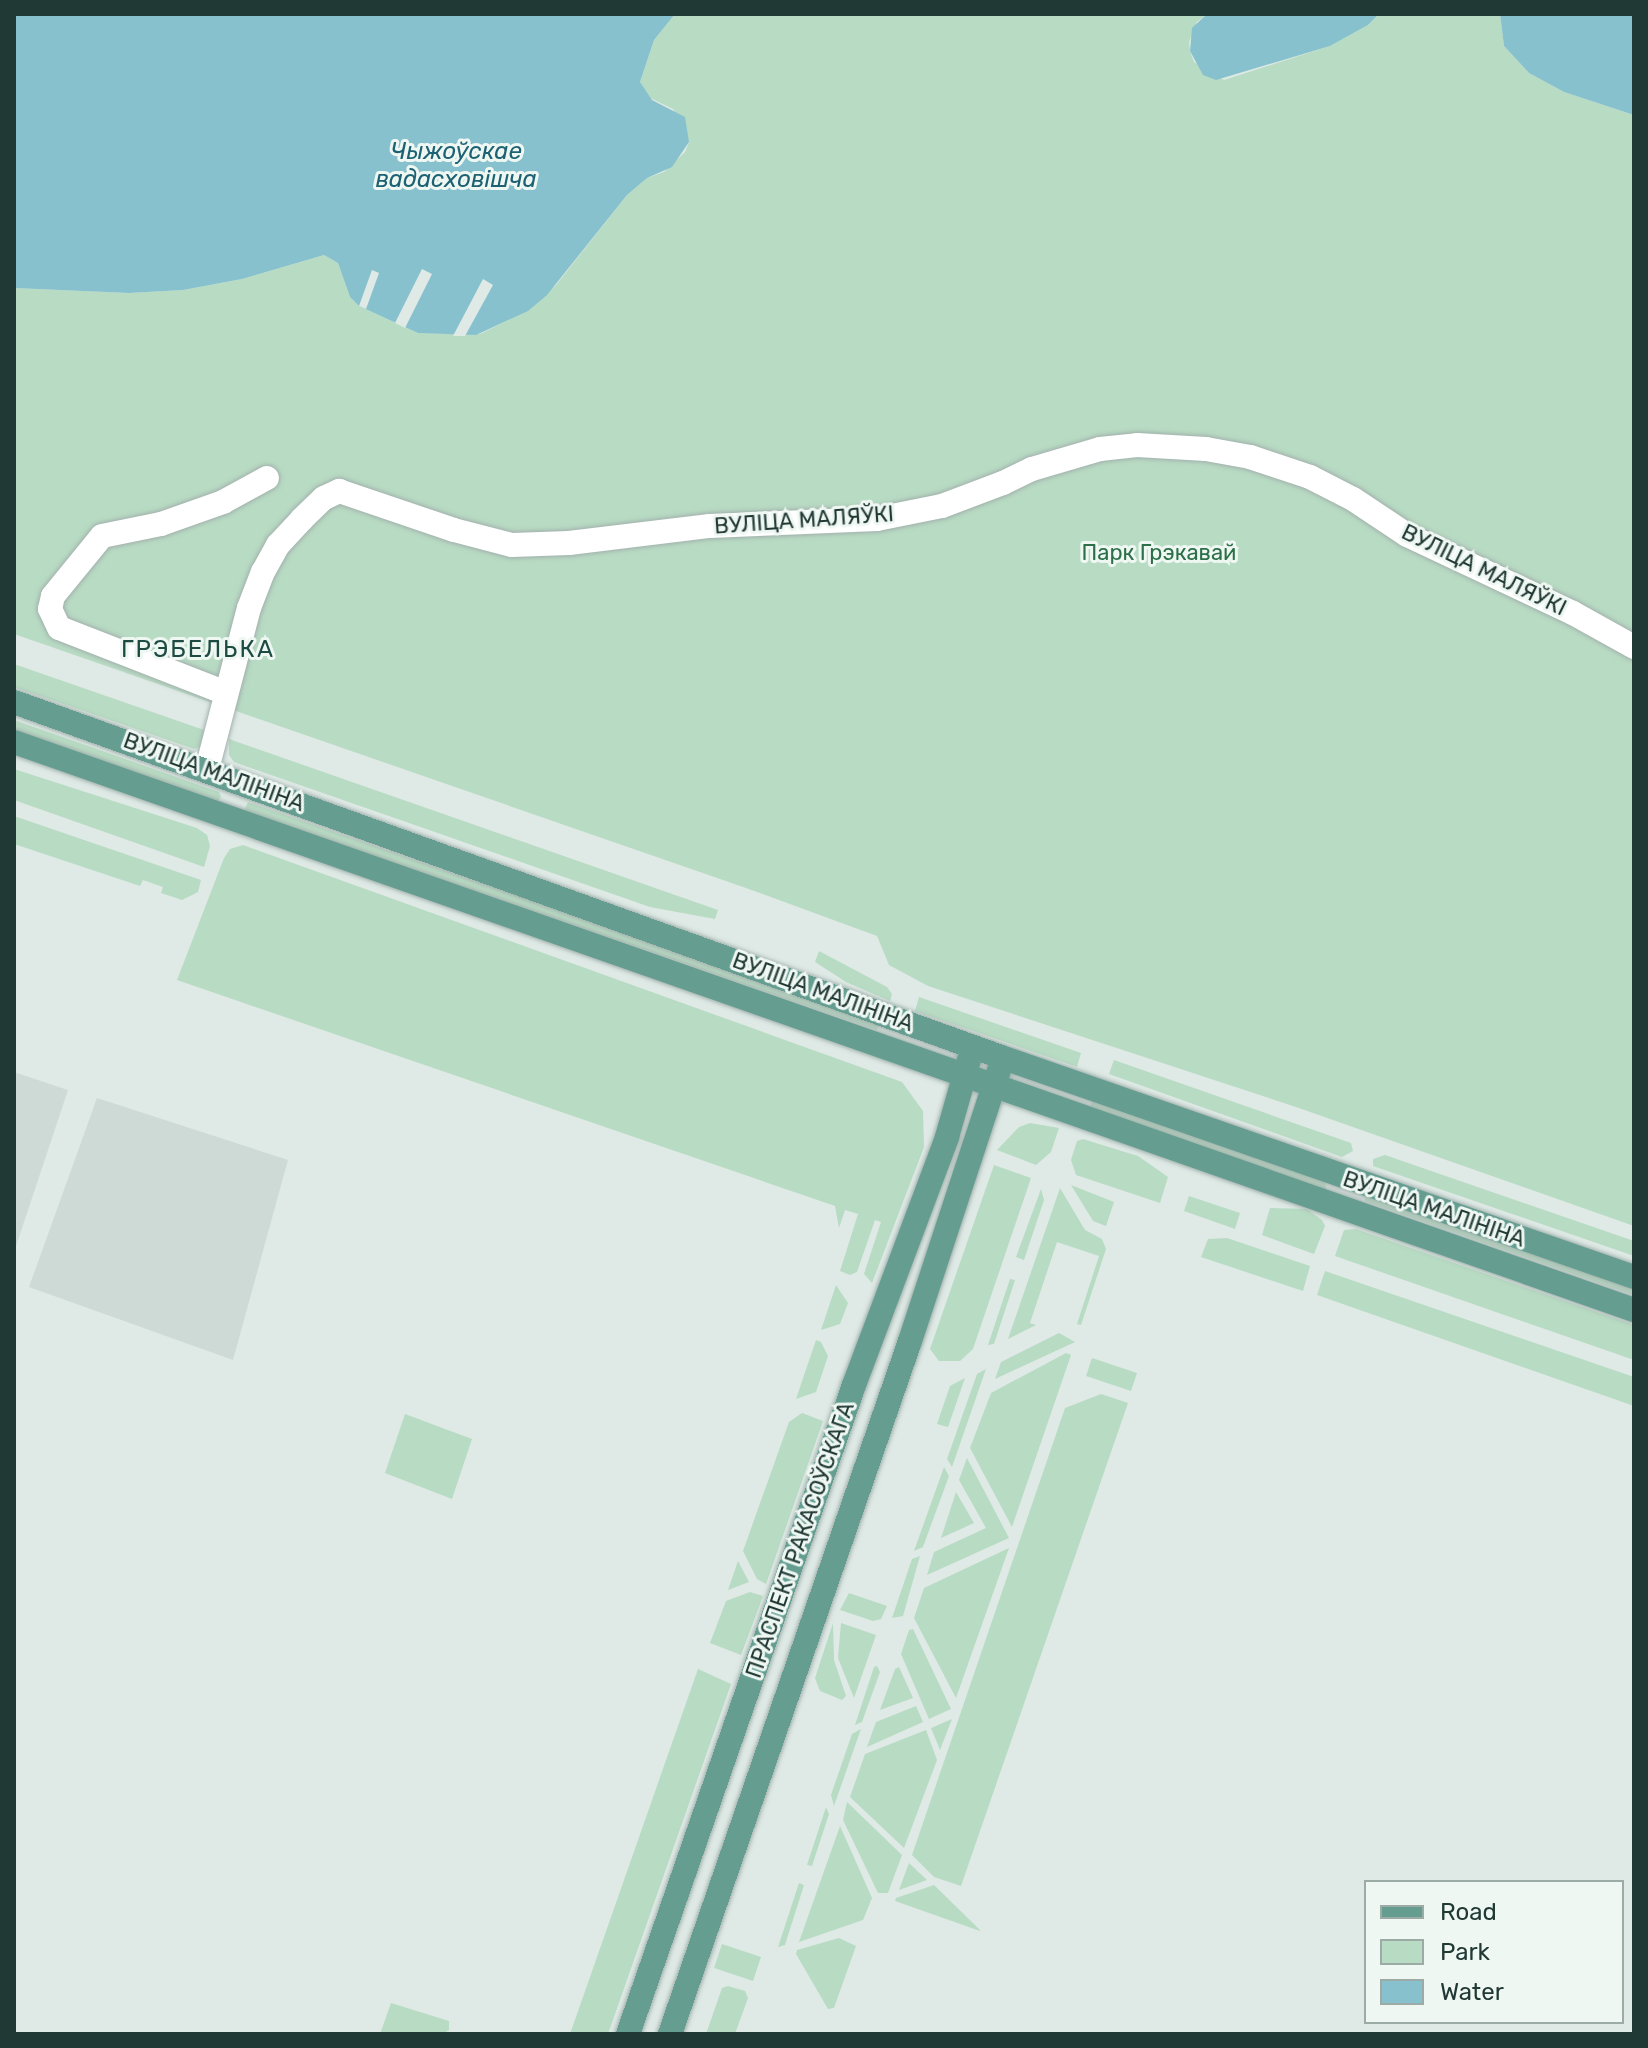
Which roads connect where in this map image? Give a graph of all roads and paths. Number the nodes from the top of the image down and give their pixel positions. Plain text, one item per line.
1 (267, 478) dead end
2 (1634, 647) edge
3 (226, 693) junction
4 (14, 702) edge
5 (14, 742) edge
6 (207, 769) junction
7 (239, 782) junction
8 (228, 815) junction
9 (973, 1047) junction
10 (1004, 1058) junction
11 (965, 1075) junction
12 (995, 1086) junction
13 (1634, 1277) edge
14 (1634, 1310) edge
15 (628, 2034) edge
16 (670, 2034) edge

1 - 3 street
2 - 3 street, ВУЛІЦА МАЛЯЎКІ
3 - 6 street, ВУЛІЦА МАЛЯЎКІ
4 - 6 main road, ВУЛІЦА МАЛІНІНА
5 - 8 main road, ВУЛІЦА МАЛІНІНА
6 - 7 main road, ВУЛІЦА МАЛІНІНА
7 - 8 main road
7 - 9 main road, ВУЛІЦА МАЛІНІНА
8 - 11 main road, ВУЛІЦА МАЛІНІНА
9 - 10 main road, ВУЛІЦА МАЛІНІНА
9 - 11 main road, ПРАСПЕКТ РАКАСОЎСКАГА
10 - 12 main road, ПРАСПЕКТ РАКАСОЎСКАГА
10 - 13 main road, ВУЛІЦА МАЛІНІНА
11 - 12 main road, ВУЛІЦА МАЛІНІНА
11 - 15 main road, ПРАСПЕКТ РАКАСОЎСКАГА
12 - 14 main road, ВУЛІЦА МАЛІНІНА
12 - 16 main road, ПРАСПЕКТ РАКАСОЎСКАГА

